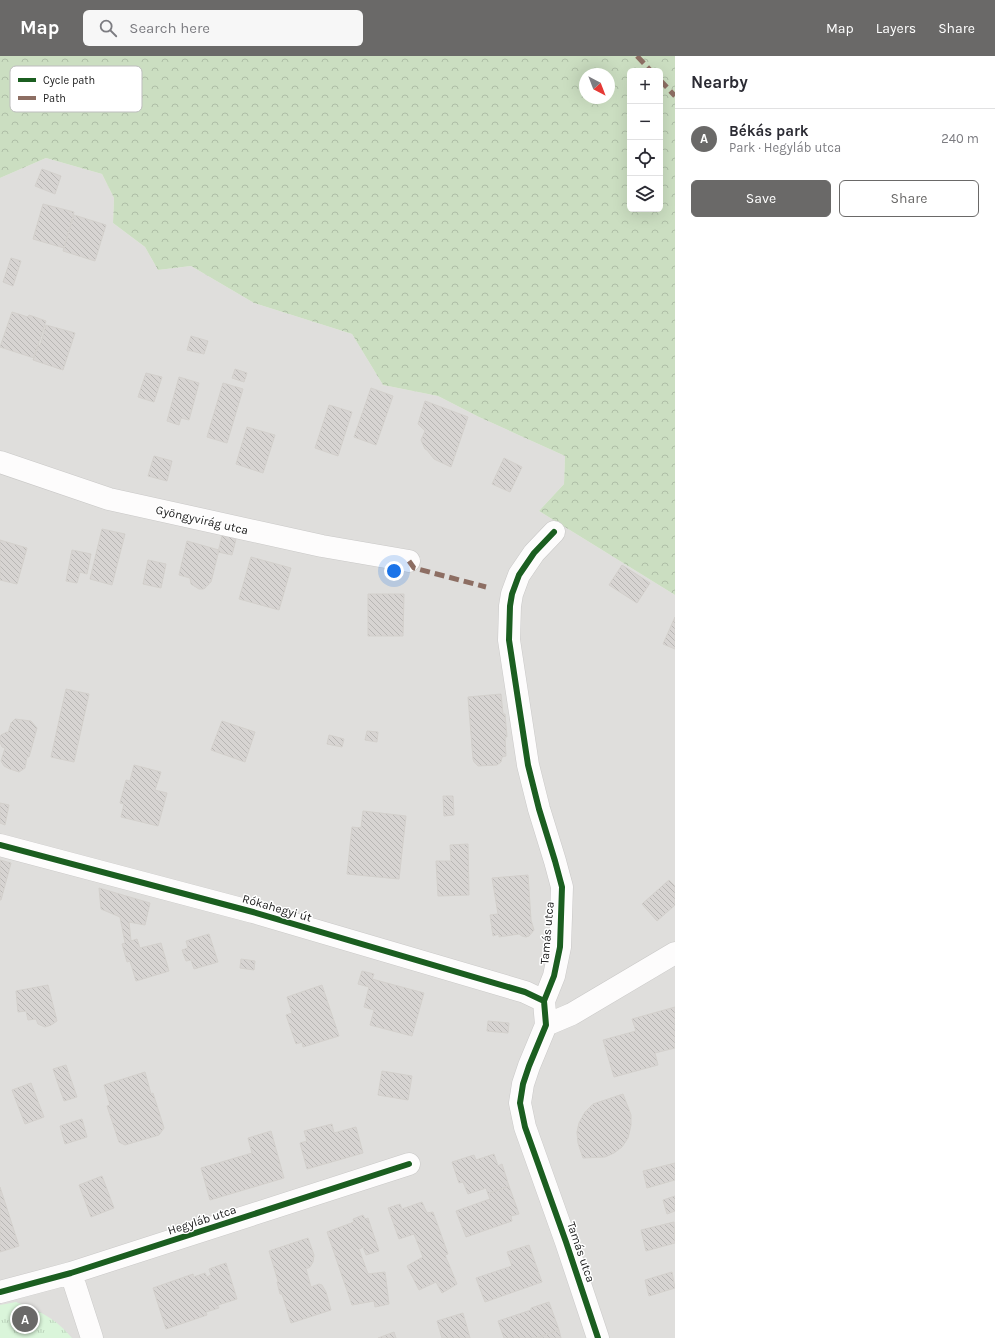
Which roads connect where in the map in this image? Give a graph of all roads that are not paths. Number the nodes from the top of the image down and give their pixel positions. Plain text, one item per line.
1 (0, 462) edge
2 (554, 532) dead end
3 (409, 561) dead end
4 (0, 845) edge
5 (675, 953) edge
6 (544, 1001) junction
7 (546, 1024) junction
8 (409, 1164) dead end
9 (71, 1273) junction
10 (0, 1292) edge
11 (92, 1338) edge
12 (598, 1338) edge

1 - 3 street, Gyöngyvirág utca
2 - 6 street, Tamás utca
4 - 6 street, Rókahegyi út
5 - 7 street
6 - 7 street, Tamás utca
7 - 12 street, Tamás utca
8 - 9 street, Hegyláb utca
9 - 10 street, Hegyláb utca
9 - 11 street

